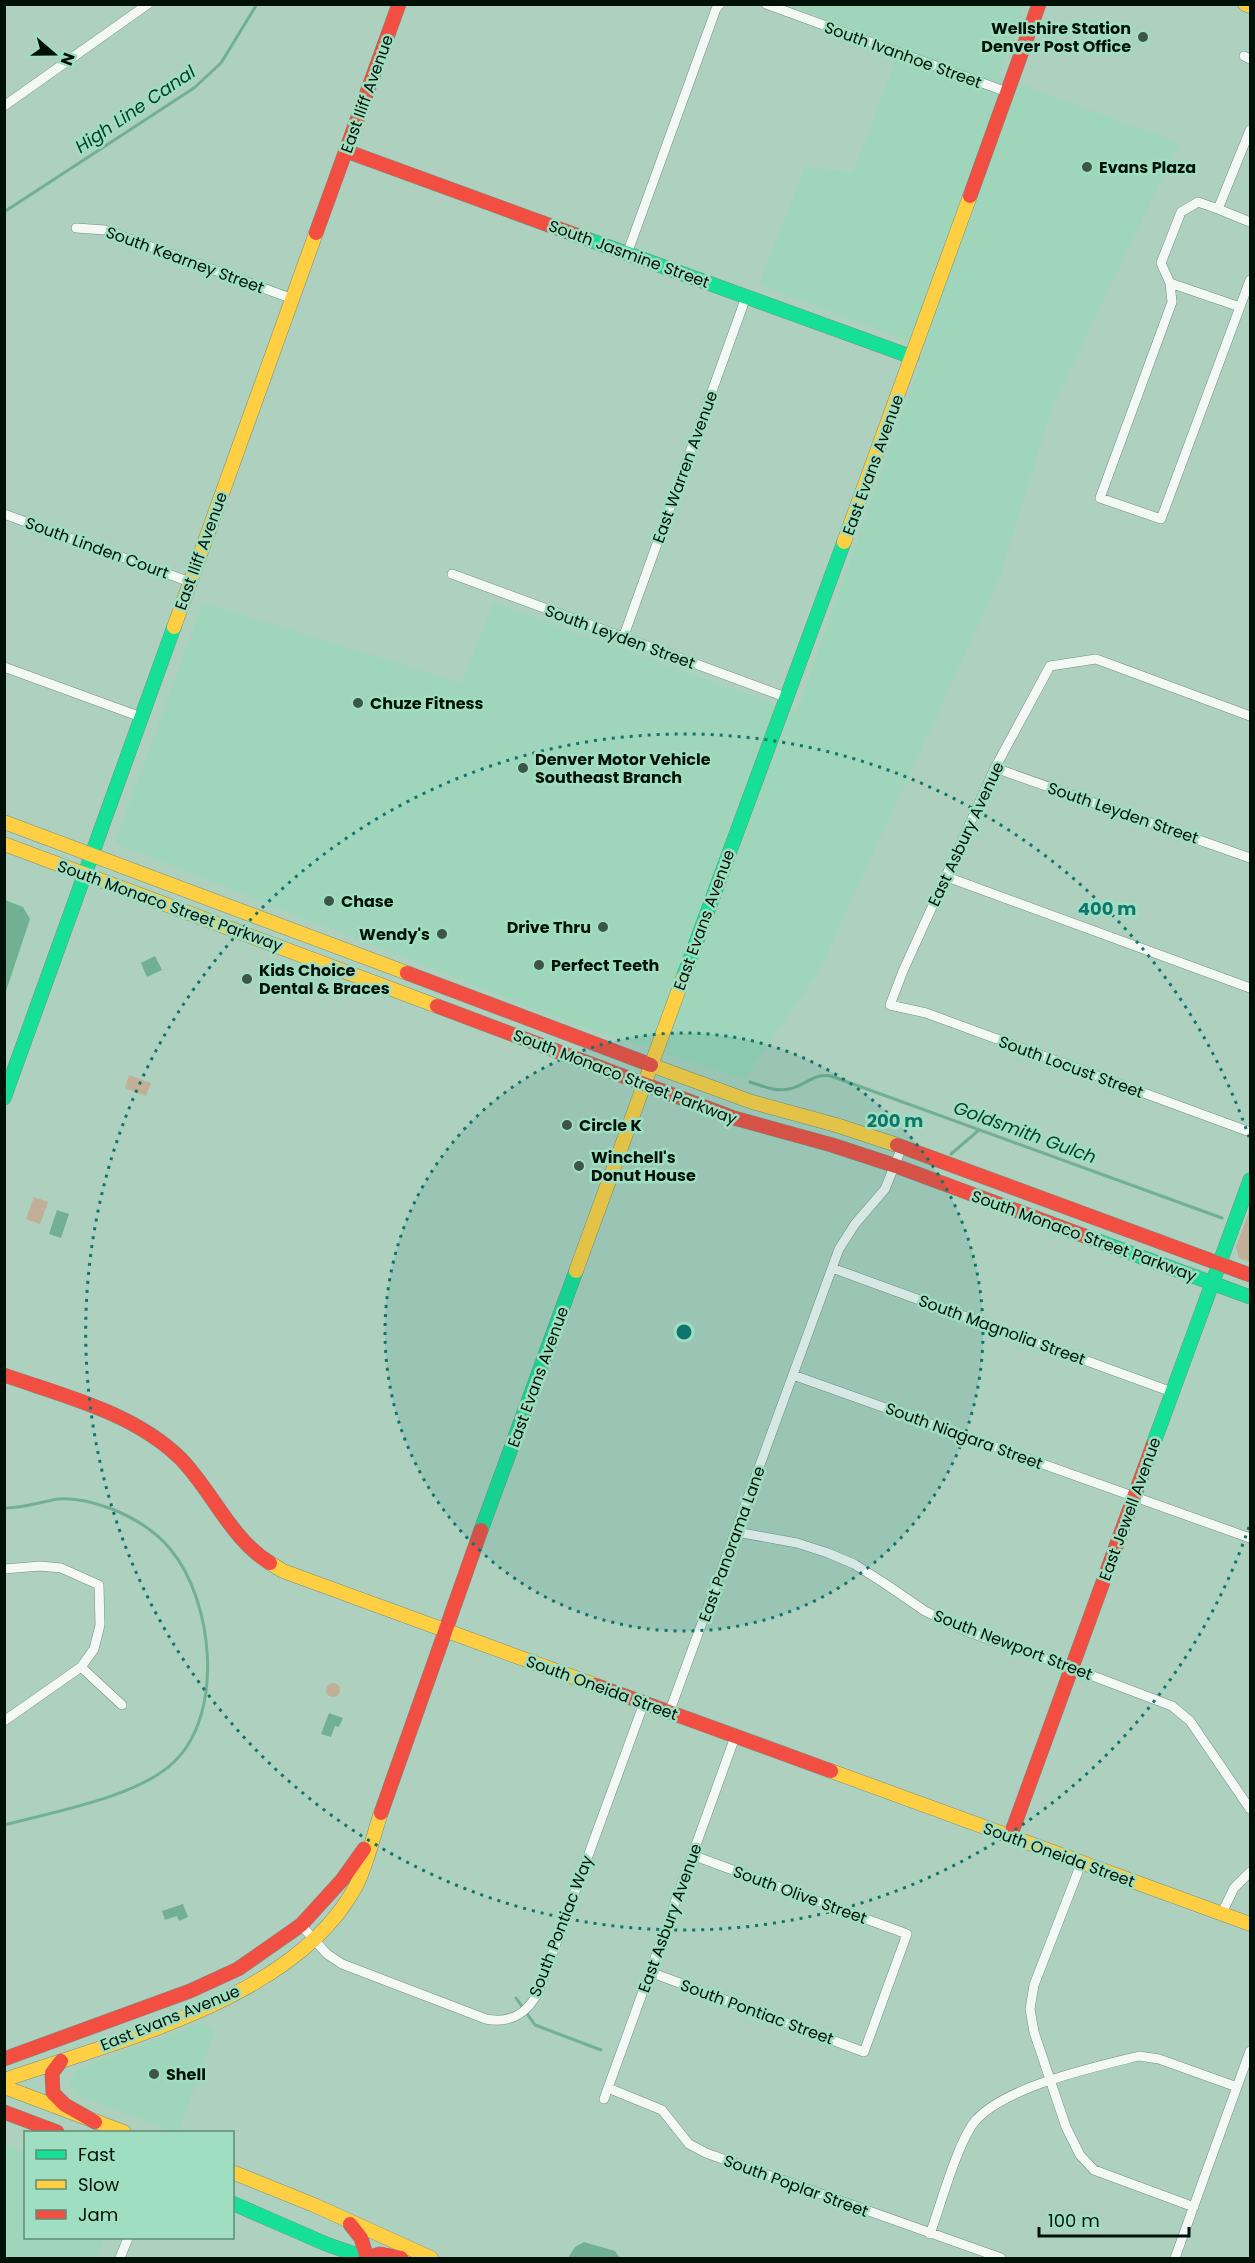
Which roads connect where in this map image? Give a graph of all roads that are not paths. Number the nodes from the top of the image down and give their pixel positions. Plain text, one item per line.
1 (148, 4) edge
2 (399, 4) edge
3 (720, 4) edge
4 (766, 4) edge
5 (1039, 4) edge
6 (1245, 4) edge
7 (1251, 6) edge
8 (1007, 92) junction
9 (4, 106) edge
10 (1251, 130) edge
11 (346, 151) junction
12 (1218, 209) junction
13 (1251, 222) edge
14 (76, 228) dead end
15 (627, 254) junction
16 (1251, 280) edge
17 (1170, 283) junction
18 (746, 297) junction
19 (293, 300) junction
20 (1240, 307) junction
21 (912, 357) junction
22 (4, 514) edge
23 (452, 574) dead end
24 (190, 582) junction
25 (623, 638) junction
26 (4, 667) edge
27 (788, 698) junction
28 (1251, 716) edge
29 (141, 717) junction
30 (995, 768) junction
31 (4, 822) edge
32 (4, 844) edge
33 (92, 855) junction
34 (1251, 858) edge
35 (85, 874) junction
36 (947, 877) junction
37 (1251, 987) edge
38 (890, 1005) joint
39 (651, 1065) junction
40 (644, 1084) junction
41 (4, 1098) edge
42 (1251, 1132) edge
43 (902, 1147) junction
44 (896, 1166) junction
45 (1251, 1180) edge
46 (1219, 1263) junction
47 (832, 1268) junction
48 (1251, 1275) edge
49 (1212, 1282) junction
50 (1251, 1297) edge
51 (4, 1375) edge
52 (793, 1375) junction
53 (1172, 1392) junction
54 (1134, 1497) junction
55 (736, 1532) junction
56 (1251, 1538) edge
57 (4, 1569) edge
58 (444, 1631) junction
59 (81, 1667) junction
60 (1072, 1668) junction
61 (644, 1703) junction
62 (122, 1705) dead end
63 (669, 1713) junction
64 (4, 1720) edge
65 (735, 1737) junction
66 (1251, 1809) edge
67 (372, 1837) junction
68 (1010, 1838) junction
69 (692, 1855) junction
70 (1081, 1864) junction
71 (1251, 1872) edge
72 (1222, 1913) junction
73 (1251, 1924) edge
74 (301, 1925) junction
75 (314, 1940) junction
76 (650, 1972) junction
77 (1251, 2051) edge
78 (864, 2052) joint
79 (4, 2059) edge
80 (61, 2061) junction
81 (4, 2080) edge
82 (1050, 2081) junction
83 (4, 2087) edge
84 (1237, 2087) junction
85 (608, 2088) junction
86 (604, 2099) dead end
87 (4, 2112) edge
88 (95, 2122) junction
89 (52, 2131) edge
90 (119, 2131) edge
91 (234, 2173) edge
92 (234, 2205) edge
93 (1194, 2207) junction
94 (341, 2217) junction
95 (930, 2234) junction
96 (128, 2239) edge
97 (120, 2259) edge
98 (367, 2259) edge
99 (401, 2259) edge
100 (431, 2259) edge
101 (1001, 2259) edge
102 (1175, 2259) edge

1 - 9 street
2 - 11 main road, East Iliff Avenue
3 - 15 street
4 - 8 street, South Ivanhoe Street
5 - 8 main road, East Evans Avenue
6 - 7 main road
8 - 21 main road, East Evans Avenue
10 - 12 street
11 - 15 main road, South Jasmine Street
11 - 19 main road, East Iliff Avenue
12 - 13 street
12 - 17 street
14 - 19 street, South Kearney Street
15 - 18 main road, South Jasmine Street
16 - 20 street
17 - 20 street
17 - 20 street
18 - 21 main road, South Jasmine Street
18 - 25 street, East Warren Avenue
19 - 24 main road, East Iliff Avenue
21 - 27 main road, East Evans Avenue
22 - 24 street, South Linden Court
23 - 25 street, South Leyden Street
24 - 29 main road, East Iliff Avenue
25 - 27 street, South Leyden Street
26 - 29 street
27 - 39 main road, East Evans Avenue
28 - 30 street, East Asbury Avenue
29 - 33 main road, East Iliff Avenue
30 - 34 street, South Leyden Street
30 - 36 street, East Asbury Avenue
31 - 33 main road, South Monaco Street Parkway
32 - 35 main road, South Monaco Street Parkway
33 - 35 main road, East Iliff Avenue
33 - 39 main road, South Monaco Street Parkway
35 - 40 main road, South Monaco Street Parkway
35 - 41 main road, East Iliff Avenue
36 - 37 street
36 - 38 street, East Asbury Avenue
38 - 42 street, South Locust Street
39 - 40 main road, East Evans Avenue
39 - 43 main road, South Monaco Street Parkway
40 - 44 main road, South Monaco Street Parkway
40 - 58 main road, East Evans Avenue
43 - 44 street
43 - 46 main road, South Monaco Street Parkway
44 - 47 street
44 - 49 main road, South Monaco Street Parkway
45 - 46 main road, East Jewell Avenue
46 - 48 main road, South Monaco Street Parkway
46 - 49 main road, East Jewell Avenue
47 - 52 street
47 - 53 street, South Magnolia Street
49 - 50 main road, South Monaco Street Parkway
49 - 53 main road, East Jewell Avenue
51 - 58 main road, South Oneida Street
52 - 54 street, South Niagara Street
52 - 55 street, East Panorama Lane
53 - 54 main road, East Jewell Avenue
54 - 56 street, South Niagara Street
54 - 60 main road, East Jewell Avenue
55 - 60 street, South Newport Street
55 - 63 street, East Panorama Lane
57 - 59 street
58 - 61 main road, South Oneida Street
58 - 67 main road, East Evans Avenue
59 - 62 street
59 - 64 street
60 - 66 street, South Newport Street
60 - 68 main road, East Jewell Avenue
61 - 63 main road, South Oneida Street
61 - 75 street, South Pontiac Way
63 - 65 main road, South Oneida Street
65 - 68 main road, South Oneida Street
65 - 69 street, East Asbury Avenue
67 - 74 main road, East Evans Avenue
67 - 75 main road, East Evans Avenue
68 - 70 main road, South Oneida Street
69 - 76 street, East Asbury Avenue
69 - 78 street, South Olive Street
70 - 72 main road, South Oneida Street
70 - 82 street
71 - 72 street
72 - 73 main road, South Oneida Street
74 - 75 street, South Pontiac Way
74 - 79 main road, East Evans Avenue
75 - 80 main road, East Evans Avenue
76 - 78 street, South Pontiac Street
76 - 85 street, East Asbury Avenue
77 - 84 street
80 - 81 main road, East Evans Avenue
80 - 88 main road
82 - 84 street
82 - 93 street
82 - 95 street
83 - 88 main road
84 - 93 street
85 - 86 street, East Asbury Avenue
85 - 95 street, South Poplar Street
87 - 89 main road
88 - 90 main road
91 - 94 main road
92 - 98 main road
93 - 102 street
94 - 98 main road
94 - 100 main road
95 - 101 street, South Poplar Street
96 - 97 street
98 - 99 main road

